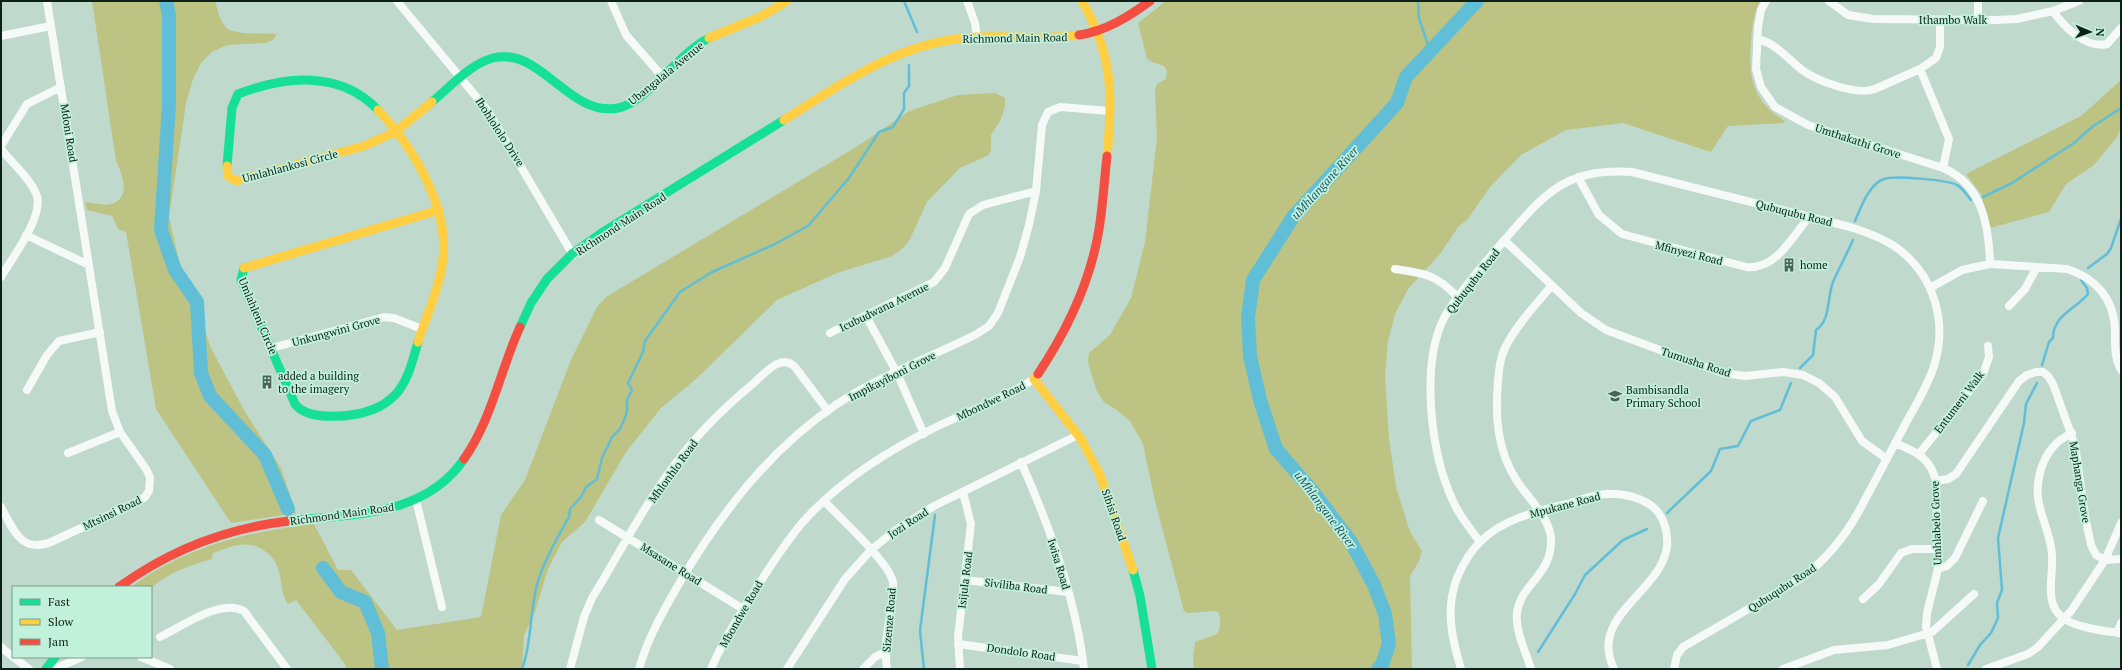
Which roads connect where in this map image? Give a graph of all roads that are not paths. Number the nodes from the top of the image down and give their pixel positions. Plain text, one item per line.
1 (47, 1) edge
2 (397, 1) edge
3 (611, 1) edge
4 (787, 1) edge
5 (968, 1) edge
6 (1082, 1) edge
7 (1150, 1) edge
8 (1766, 1) edge
9 (1829, 1) edge
10 (1978, 1) edge
11 (2079, 1) edge
12 (2061, 4) edge
13 (2053, 11) junction
14 (1940, 20) junction
15 (1978, 20) junction
16 (51, 26) junction
17 (2121, 28) edge
18 (1097, 32) junction
19 (1, 36) edge
20 (977, 37) junction
21 (1757, 39) junction
22 (1920, 69) junction
23 (662, 75) junction
24 (461, 77) junction
25 (61, 87) junction
26 (1110, 111) junction
27 (395, 132) junction
28 (1, 146) edge
29 (1, 149) edge
30 (1943, 168) junction
31 (1578, 177) junction
32 (1036, 192) junction
33 (439, 210) junction
34 (1809, 217) junction
35 (26, 235) junction
36 (1504, 240) junction
37 (573, 255) junction
38 (1990, 264) junction
39 (89, 265) junction
40 (2037, 267) junction
41 (1395, 269) dead end
42 (1, 277) edge
43 (1551, 286) junction
44 (1930, 288) junction
45 (1458, 298) junction
46 (2009, 306) dead end
47 (866, 316) junction
48 (422, 329) junction
49 (100, 332) junction
50 (830, 333) dead end
51 (1988, 346) dead end
52 (272, 348) junction
53 (2121, 370) edge
54 (897, 373) junction
55 (1034, 379) junction
56 (27, 390) dead end
57 (828, 411) junction
58 (120, 432) junction
59 (2072, 433) junction
60 (924, 434) junction
61 (1078, 435) junction
62 (1895, 443) junction
63 (68, 453) dead end
64 (1919, 454) junction
65 (1887, 459) junction
66 (1022, 462) junction
67 (1936, 481) junction
68 (963, 492) junction
69 (416, 500) junction
70 (824, 501) junction
71 (1983, 501) dead end
72 (1, 507) edge
73 (1538, 511) junction
74 (599, 520) dead end
75 (2121, 523) edge
76 (628, 537) junction
77 (1480, 542) junction
78 (1938, 549) junction
79 (871, 550) junction
80 (2121, 559) edge
81 (2105, 560) junction
82 (1938, 569) junction
83 (685, 573) junction
84 (964, 580) junction
85 (120, 586) edge
86 (1068, 592) junction
87 (1974, 594) dead end
88 (1863, 599) dead end
89 (442, 607) dead end
90 (743, 609) junction
91 (2063, 619) junction
92 (2121, 623) edge
93 (2119, 633) edge
94 (1926, 634) junction
95 (160, 637) dead end
96 (958, 644) junction
97 (1, 647) edge
98 (885, 652) junction
99 (12, 656) edge
100 (14, 658) edge
101 (54, 658) edge
102 (80, 658) edge
103 (144, 658) edge
104 (1084, 665) edge
105 (29, 669) edge
106 (46, 669) edge
107 (54, 669) edge
108 (170, 669) edge
109 (287, 669) edge
110 (570, 669) edge
111 (639, 669) edge
112 (711, 669) edge
113 (787, 669) edge
114 (863, 669) edge
115 (887, 669) edge
116 (960, 669) edge
117 (1152, 669) edge
118 (1461, 669) edge
119 (1531, 669) edge
120 (1614, 669) edge
121 (1674, 669) edge
122 (1783, 669) edge
123 (1938, 669) edge
124 (1986, 669) edge

1 - 16 street, Mdoni Road
2 - 24 street, Ibohlololo Drive
3 - 23 street
4 - 23 street, Ubangalala Avenue
5 - 20 street
6 - 18 street, Mbondwe Road
7 - 18 street, Richmond Main Road
8 - 21 street, Umthakathi Grove
9 - 14 street, Ithambo Walk
10 - 15 street
11 - 12 street, Ithambo Walk
12 - 13 street, Ithambo Walk
13 - 15 street, Ithambo Walk
13 - 17 street
14 - 15 street, Ithambo Walk
14 - 22 street
16 - 19 street
16 - 25 street, Mdoni Road
18 - 20 street, Richmond Main Road
18 - 26 street, Mbondwe Road
20 - 37 street, Richmond Main Road
21 - 22 street
21 - 30 street, Umthakathi Grove
22 - 30 street
23 - 24 street, Ubangalala Avenue
24 - 27 street, Umlahlankosi Circle
24 - 37 street, Ibohlololo Drive
25 - 28 street
25 - 39 street, Mdoni Road
26 - 32 street, Impikayiboni Grove
26 - 55 street, Mbondwe Road
27 - 27 street, Umlahlankosi Circle
27 - 33 street, Umlahleni Circle
29 - 35 street
30 - 38 street, Umthakathi Grove
31 - 34 street, Qubuqubu Road
31 - 34 street, Mfinyezi Road
31 - 36 street, Qubuqubu Road
32 - 47 street, Icubudwana Avenue
32 - 54 street, Impikayiboni Grove
33 - 48 street, Umlahleni Circle
33 - 52 street, Umlahleni Circle
34 - 44 street, Qubuqubu Road
35 - 39 street
35 - 42 street
36 - 43 street, Tumusha Road
36 - 45 street, Qubuqubu Road
37 - 69 street, Richmond Main Road
38 - 40 street
38 - 44 street
39 - 49 street, Mtsinsi Road
40 - 46 street
40 - 53 street
41 - 45 street
43 - 65 street, Tumusha Road
43 - 73 street
44 - 62 street, Qubuqubu Road
45 - 77 street, Qubuqubu Road
47 - 50 street, Icubudwana Avenue
47 - 54 street
48 - 52 street, Unkungwini Grove
48 - 52 street, Umlahleni Circle
49 - 56 street
49 - 58 street, Mtsinsi Road
51 - 64 street, Entumeni Walk
54 - 57 street, Impikayiboni Grove
54 - 60 street
55 - 60 street, Mbondwe Road
55 - 61 street, Sibisi Road
57 - 76 street, Mhlonhlo Road
57 - 83 street, Impikayiboni Grove
58 - 63 street
58 - 72 street, Mtsinsi Road
59 - 67 street, Maphanga Grove
59 - 81 street, Maphanga Grove
59 - 91 street
60 - 70 street, Mbondwe Road
61 - 66 street, Jozi Road
61 - 117 street, Sibisi Road
62 - 64 street, Umhlabelo Grove
62 - 65 street, Qubuqubu Road
64 - 67 street, Umhlabelo Grove
65 - 121 street, Qubuqubu Road
66 - 68 street, Jozi Road
66 - 86 street, Iwisa Road
67 - 78 street, Umhlabelo Grove
68 - 79 street, Jozi Road
68 - 84 street, Isijula Road
69 - 85 street, Richmond Main Road
69 - 89 street
70 - 79 street, Sizenze Road
70 - 90 street, Mbondwe Road
71 - 82 street
73 - 77 street, Mpukane Road
73 - 119 street
73 - 120 street, Mpukane Road
74 - 76 street, Msasane Road
75 - 81 street
76 - 83 street, Msasane Road
76 - 110 street, Mhlonhlo Road
77 - 118 street, Mpukane Road
78 - 82 street, Umhlabelo Grove
78 - 88 street
79 - 98 street, Sizenze Road
79 - 113 street, Jozi Road
80 - 81 street
81 - 91 street
82 - 94 street, Umhlabelo Grove
83 - 90 street, Msasane Road
83 - 111 street, Impikayiboni Grove
84 - 86 street, Siviliba Road
84 - 96 street, Isijula Road
86 - 104 street, Iwisa Road
87 - 94 street
90 - 112 street, Mbondwe Road
91 - 93 street
91 - 124 street
92 - 93 street
94 - 122 street
94 - 123 street, Umhlabelo Grove
95 - 109 street
96 - 104 street, Dondolo Road
96 - 116 street, Isijula Road
97 - 99 street
98 - 114 street
98 - 115 street, Sizenze Road
100 - 105 street
101 - 106 street
102 - 107 street
103 - 108 street

